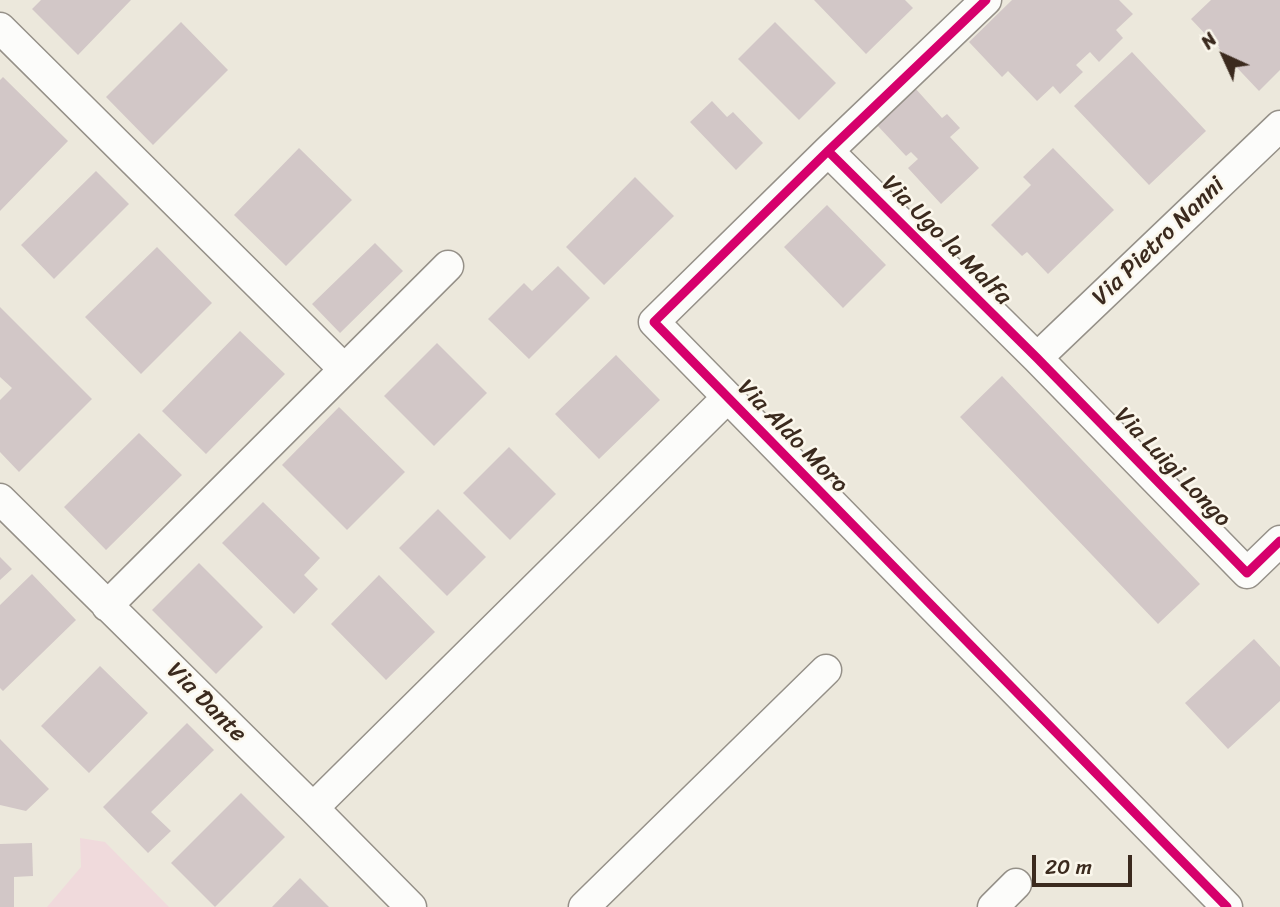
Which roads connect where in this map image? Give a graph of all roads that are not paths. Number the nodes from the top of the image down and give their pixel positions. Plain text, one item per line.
1 (986, 0) edge
2 (0, 28) edge
3 (1280, 126) edge
4 (828, 151) junction
5 (448, 266) dead end
6 (1037, 358) junction
7 (344, 369) junction
8 (727, 398) junction
9 (0, 499) edge
10 (1280, 541) edge
11 (107, 606) junction
12 (826, 670) dead end
13 (313, 808) junction
14 (1016, 884) dead end
15 (411, 907) edge
16 (584, 907) edge
17 (993, 907) edge
18 (1227, 907) edge

1 - 4 street, Via Aldo Moro
2 - 7 street
3 - 6 street, Via Pietro Nanni
4 - 6 street, Via Ugo la Malfa
4 - 8 street, Via Aldo Moro
5 - 7 street
6 - 10 street, Via Luigi Longo
7 - 11 street
8 - 13 street
8 - 18 street, Via Aldo Moro
9 - 11 street, Via Dante
11 - 13 street, Via Dante
12 - 16 street
13 - 15 street, Via Dante
14 - 17 street

